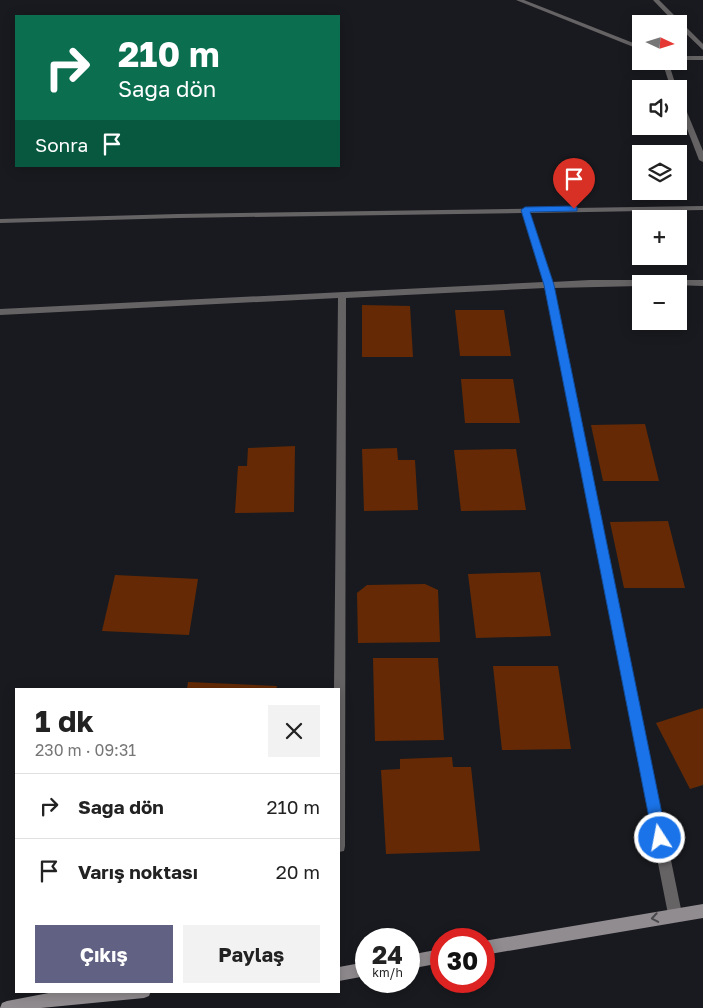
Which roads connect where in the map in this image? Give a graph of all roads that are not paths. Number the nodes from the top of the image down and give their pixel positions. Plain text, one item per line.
1 (519, 0) edge
2 (656, 0) edge
3 (632, 44) edge
4 (703, 48) edge
5 (688, 58) edge
6 (703, 58) edge
7 (687, 120) edge
8 (703, 160) edge
9 (703, 208) edge
10 (525, 210) junction
11 (0, 221) edge
12 (703, 283) edge
13 (549, 285) junction
14 (342, 295) junction
15 (0, 312) edge
16 (340, 688) edge
17 (703, 910) edge
18 (675, 914) junction
19 (495, 946) edge
20 (355, 971) edge
21 (340, 974) edge
22 (120, 993) edge
23 (7, 1008) edge

1 - 3 street
2 - 4 street
5 - 6 street
7 - 8 street
9 - 10 street
10 - 11 street
10 - 13 street
12 - 13 street
13 - 14 street
13 - 18 street
14 - 15 street
14 - 16 street
17 - 18 main road
18 -> 19 main road
20 - 21 main road
22 - 23 main road

